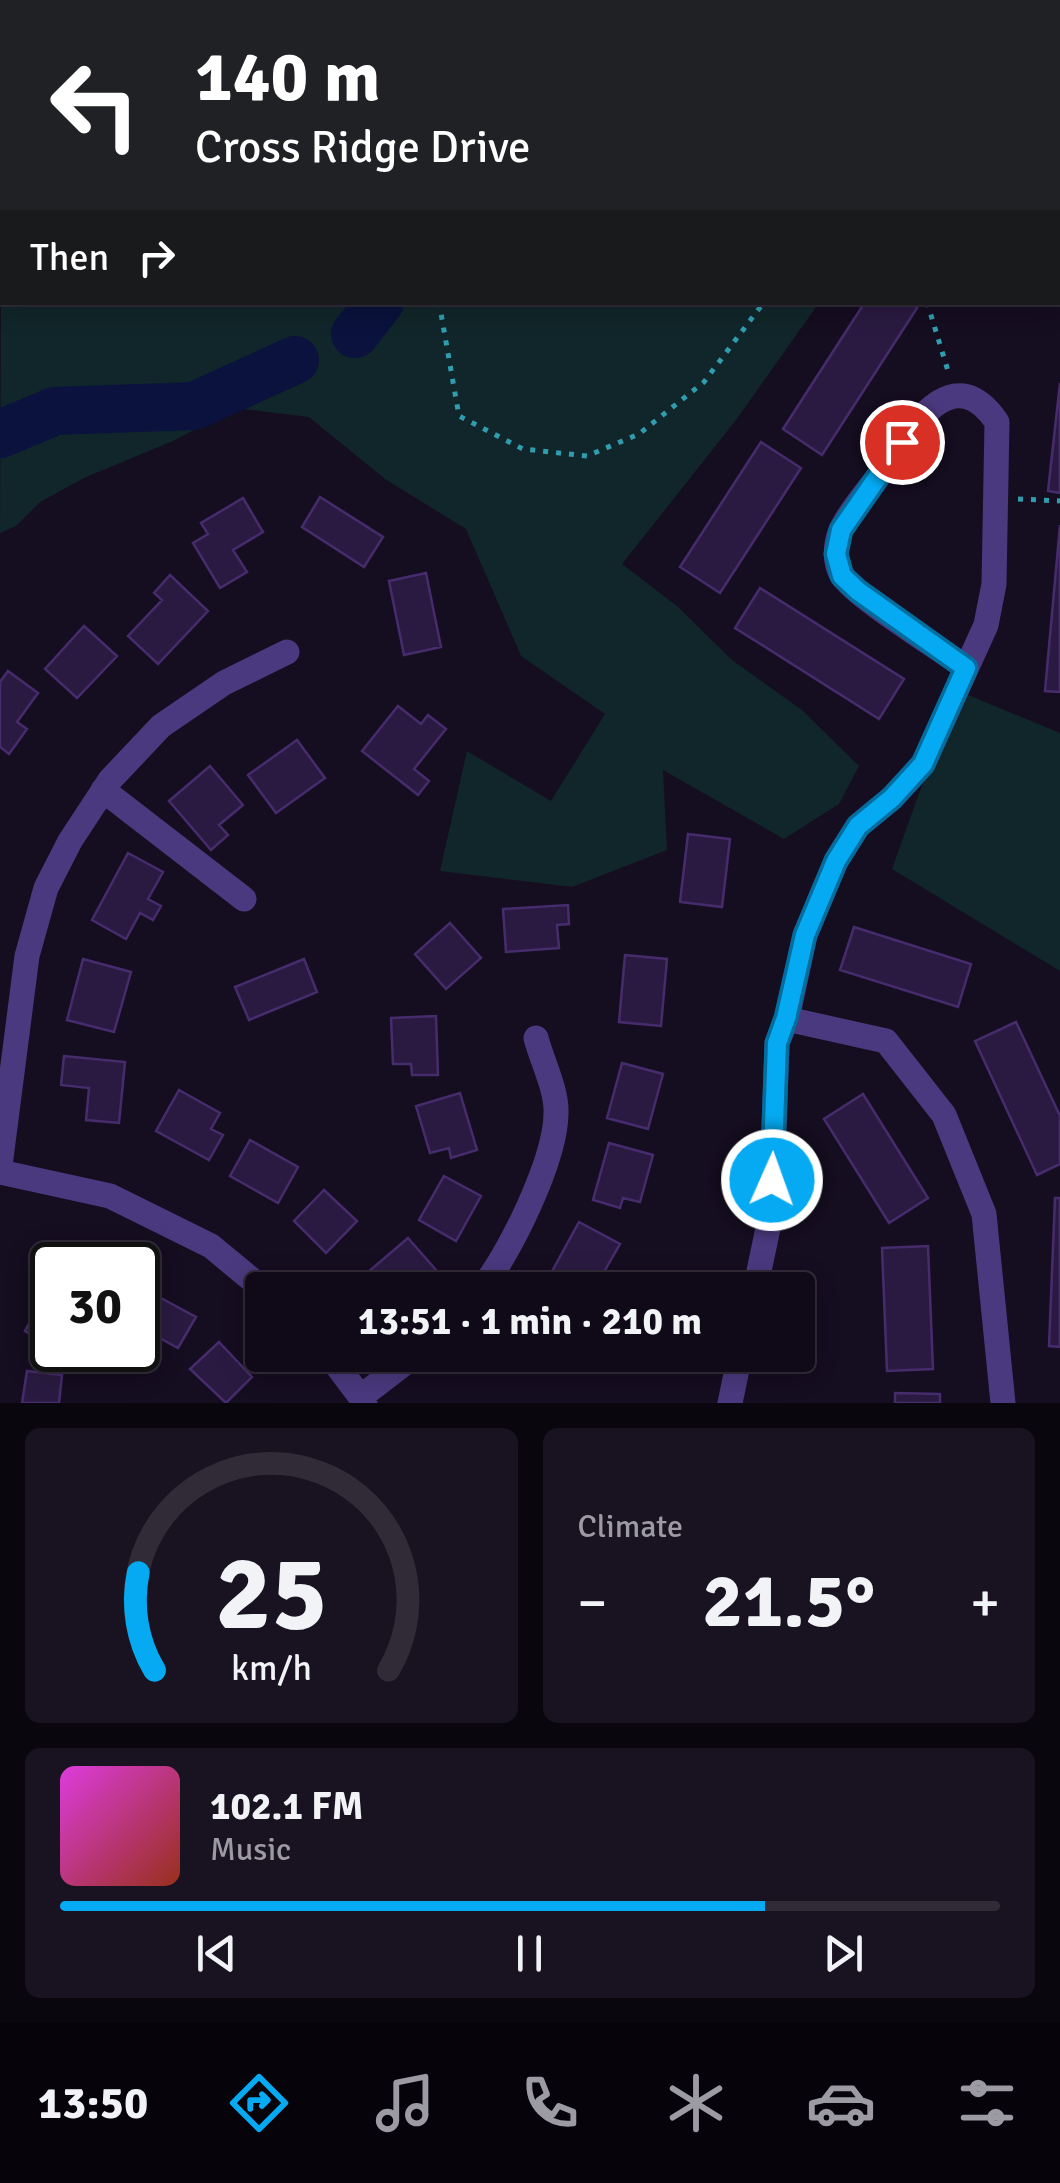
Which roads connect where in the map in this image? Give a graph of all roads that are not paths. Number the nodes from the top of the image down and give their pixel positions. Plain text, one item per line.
1 (288, 652) dead end
2 (966, 668) junction
3 (103, 790) junction
4 (244, 899) dead end
5 (786, 1018) junction
6 (536, 1038) dead end
7 (0, 1169) edge
8 (495, 1272) edge
9 (758, 1272) edge
10 (245, 1274) edge
11 (342, 1372) edge
12 (396, 1372) edge
13 (736, 1372) edge
14 (364, 1400) edge
15 (730, 1403) edge
16 (1003, 1403) edge

1 - 3 street
2 - 2 street
2 - 5 street
3 - 4 street
3 - 7 street
5 - 9 street
5 - 16 street
6 - 8 street
7 - 10 street
11 - 14 street
12 - 14 street
13 - 15 street

